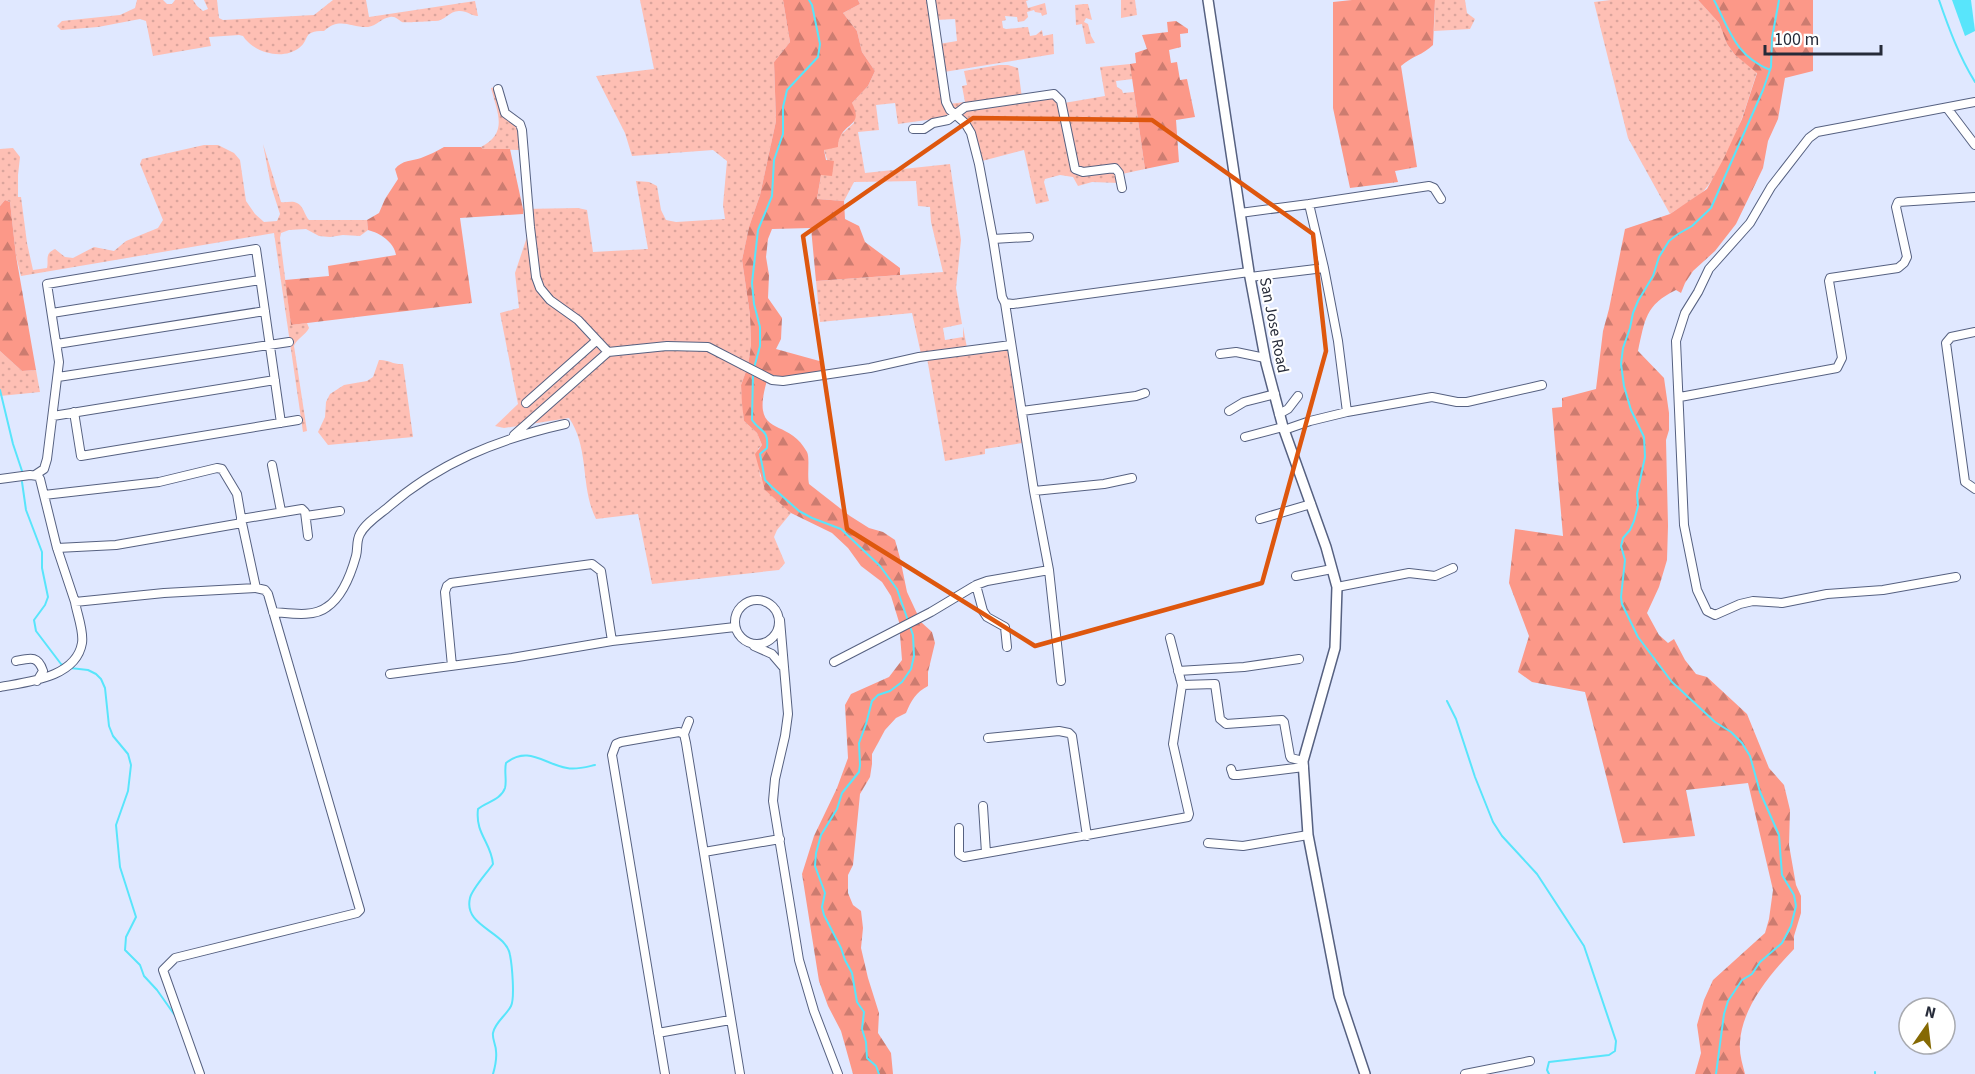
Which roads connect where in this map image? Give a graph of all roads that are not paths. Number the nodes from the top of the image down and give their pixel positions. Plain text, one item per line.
1 (931, 0) edge
2 (1208, 0) edge
3 (498, 89) dead end
4 (1975, 102) edge
5 (1947, 108) junction
6 (955, 115) junction
7 (913, 129) dead end
8 (1975, 146) edge
9 (1122, 188) dead end
10 (1975, 197) edge
11 (1441, 199) dead end
12 (1309, 204) junction
13 (1240, 213) junction
14 (1029, 237) dead end
15 (993, 239) junction
16 (1324, 268) junction
17 (1250, 275) junction
18 (260, 280) junction
19 (1005, 303) junction
20 (265, 311) junction
21 (52, 313) junction
22 (1975, 332) edge
23 (596, 341) junction
24 (289, 342) dead end
25 (57, 344) junction
26 (270, 345) junction
27 (1011, 345) junction
28 (608, 352) junction
29 (1220, 354) dead end
30 (1265, 358) junction
31 (58, 377) junction
32 (275, 380) junction
33 (1542, 385) dead end
34 (1145, 393) dead end
35 (1275, 394) junction
36 (1298, 396) dead end
37 (1680, 397) junction
38 (526, 403) dead end
39 (1022, 411) junction
40 (1229, 411) dead end
41 (74, 412) junction
42 (1347, 412) junction
43 (1279, 414) junction
44 (53, 416) junction
45 (298, 420) dead end
46 (281, 423) junction
47 (565, 424) dead end
48 (1283, 429) junction
49 (1245, 437) dead end
50 (510, 438) junction
51 (272, 465) dead end
52 (35, 475) junction
53 (1132, 478) dead end
54 (0, 479) edge
55 (1975, 489) edge
56 (1034, 491) junction
57 (44, 495) junction
58 (1311, 504) junction
59 (280, 511) junction
60 (340, 511) dead end
61 (306, 516) junction
62 (1260, 519) dead end
63 (241, 521) junction
64 (308, 536) dead end
65 (57, 548) junction
66 (1453, 568) dead end
67 (1332, 569) junction
68 (1049, 570) junction
69 (1296, 576) dead end
70 (1956, 577) dead end
71 (976, 585) junction
72 (1337, 587) junction
73 (256, 588) junction
74 (75, 602) junction
75 (273, 612) junction
76 (780, 620) junction
77 (735, 627) junction
78 (1170, 638) dead end
79 (612, 641) junction
80 (751, 644) junction
81 (1007, 647) dead end
82 (1299, 660) dead end
83 (16, 661) dead end
84 (834, 662) dead end
85 (452, 666) junction
86 (785, 669) junction
87 (1178, 671) junction
88 (390, 674) dead end
89 (37, 681) junction
90 (1061, 681) dead end
91 (1182, 685) junction
92 (0, 687) edge
93 (688, 721) dead end
94 (684, 734) junction
95 (988, 738) dead end
96 (1304, 764) junction
97 (1231, 769) dead end
98 (983, 806) dead end
99 (958, 828) dead end
100 (1308, 835) junction
101 (1087, 836) junction
102 (780, 838) junction
103 (1208, 843) dead end
104 (704, 852) junction
105 (986, 853) junction
106 (730, 1020) junction
107 (658, 1033) junction
108 (1530, 1060) dead end
109 (200, 1074) edge
110 (665, 1074) edge
111 (740, 1074) edge
112 (838, 1074) edge
113 (1365, 1074) edge
114 (1465, 1074) edge

1 - 6 street
2 - 13 street, San Jose Road
3 - 23 street
4 - 5 street
5 - 8 street
5 - 37 street
6 - 7 street
6 - 9 street
6 - 15 street
10 - 37 street
11 - 12 street
12 - 13 street
12 - 16 street
13 - 17 street, San Jose Road
14 - 15 street
15 - 19 street
16 - 17 street
16 - 42 street
17 - 19 street
17 - 30 street, San Jose Road
18 - 20 street
18 - 21 street
18 - 21 street
19 - 27 street
20 - 25 street
20 - 26 street
21 - 25 street
22 - 55 street
23 - 28 street
23 - 38 street
24 - 26 street
25 - 31 street
26 - 31 street
26 - 32 street
27 - 28 street
27 - 39 street
28 - 50 street
29 - 30 street
30 - 35 street, San Jose Road
31 - 44 street
32 - 41 street
32 - 46 street
33 - 42 street
34 - 39 street
35 - 40 street
35 - 43 street, San Jose Road
36 - 43 street
37 - 70 street
39 - 56 street
41 - 44 street
41 - 46 street
42 - 48 street
43 - 48 street, San Jose Road
44 - 52 street
45 - 46 street
47 - 50 street
48 - 49 street
48 - 58 street, San Jose Road
50 - 75 street
51 - 59 street
52 - 54 street
52 - 57 street
53 - 56 street
56 - 68 street
57 - 63 street
57 - 65 street
58 - 62 street
58 - 67 street, San Jose Road
59 - 61 street
59 - 63 street
60 - 61 street
61 - 64 street
63 - 65 street
63 - 73 street
65 - 74 street
66 - 72 street
67 - 69 street
67 - 72 street, San Jose Road
68 - 71 street
68 - 90 street
71 - 81 street
71 - 84 street
72 - 96 street, San Jose Road
73 - 74 street
73 - 75 street
74 - 89 street
75 - 109 street
76 - 77 street
76 - 80 street
76 - 86 street
77 - 79 street
77 - 80 street
78 - 87 street
79 - 85 street
79 - 85 street
80 - 86 street
82 - 87 street
83 - 89 street
85 - 88 street
86 - 102 street
87 - 91 street
89 - 92 street
91 - 96 street
91 - 101 street
93 - 94 street
94 - 104 street
94 - 107 street
95 - 101 street
96 - 97 street
96 - 100 street, San Jose Road
98 - 105 street
99 - 105 street
100 - 103 street
100 - 113 street, San Jose Road
101 - 105 street
102 - 104 street
102 - 112 street
104 - 106 street
106 - 107 street
106 - 111 street
107 - 110 street
108 - 114 street

